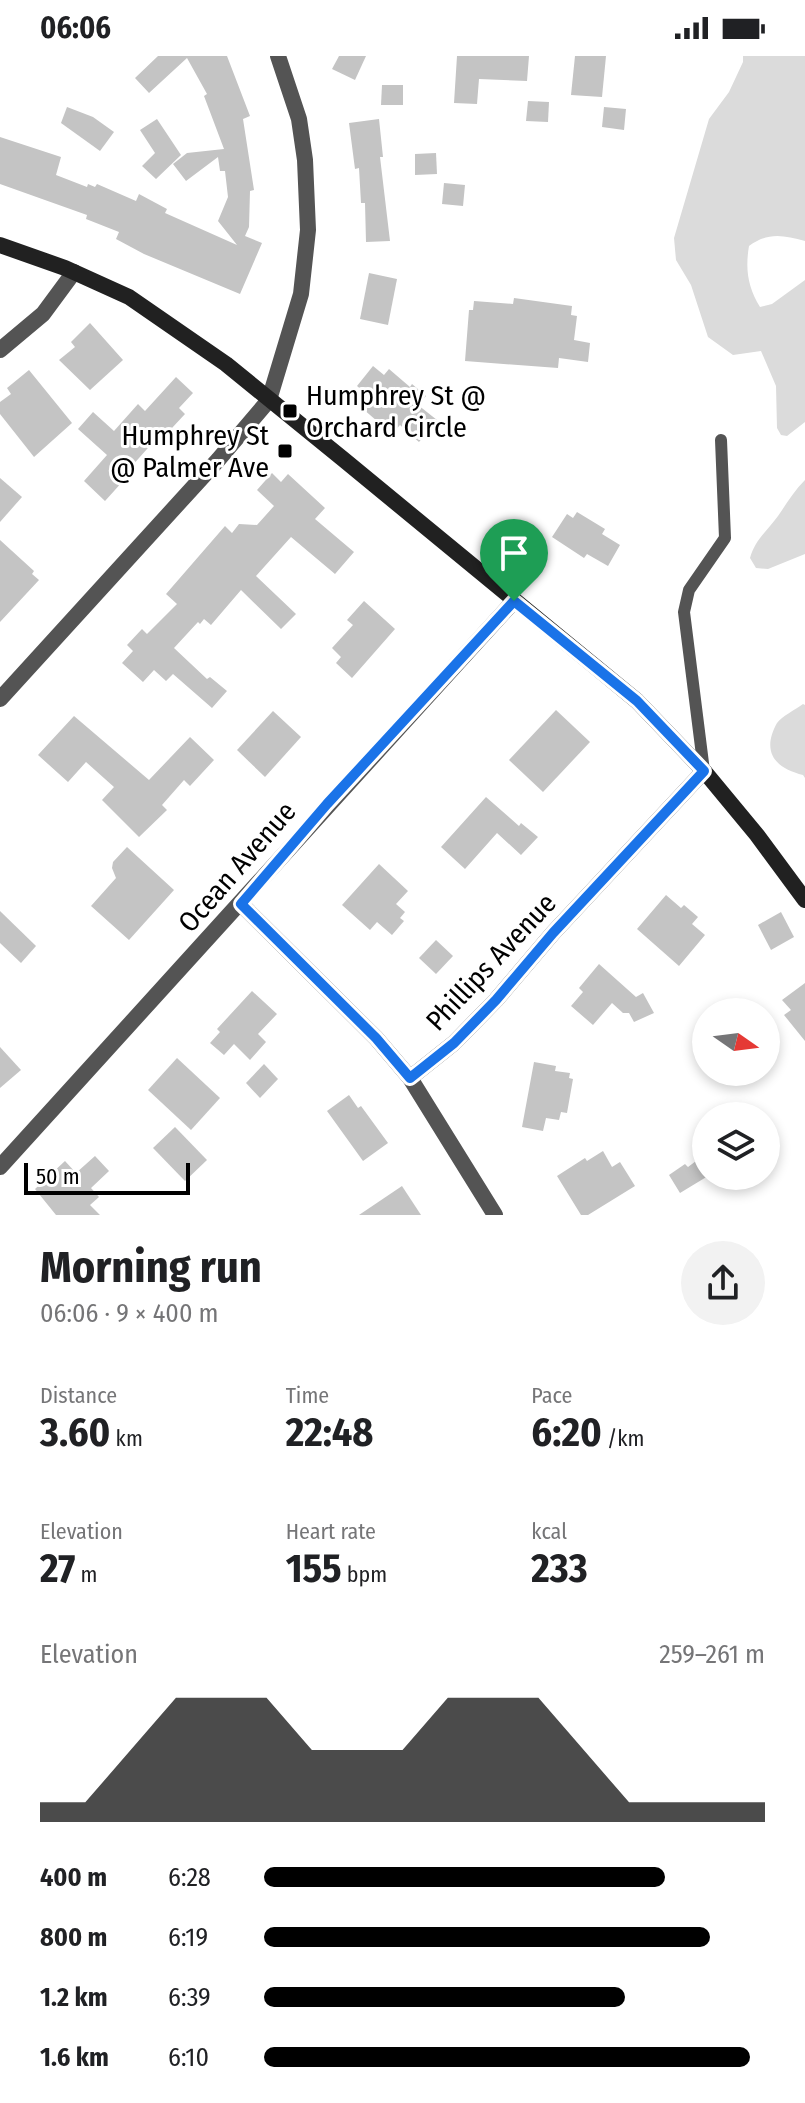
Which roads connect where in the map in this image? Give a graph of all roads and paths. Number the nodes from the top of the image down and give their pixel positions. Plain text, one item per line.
1 (278, 56) edge
2 (0, 245) edge
3 (74, 272) junction
4 (0, 350) edge
5 (269, 400) junction
6 (721, 440) dead end
7 (514, 601) junction
8 (0, 699) edge
9 (704, 771) junction
10 (805, 900) edge
11 (241, 904) junction
12 (410, 1078) junction
13 (0, 1167) edge
14 (495, 1215) edge

1 - 5 street
2 - 3 main road
3 - 4 street
3 - 5 main road
5 - 7 main road
5 - 8 street
6 - 9 lane
7 - 9 main road
7 - 11 street, Ocean Avenue
9 - 10 main road
9 - 12 street, Phillips Avenue
11 - 12 street
11 - 13 street, Ocean Avenue
12 - 14 street

